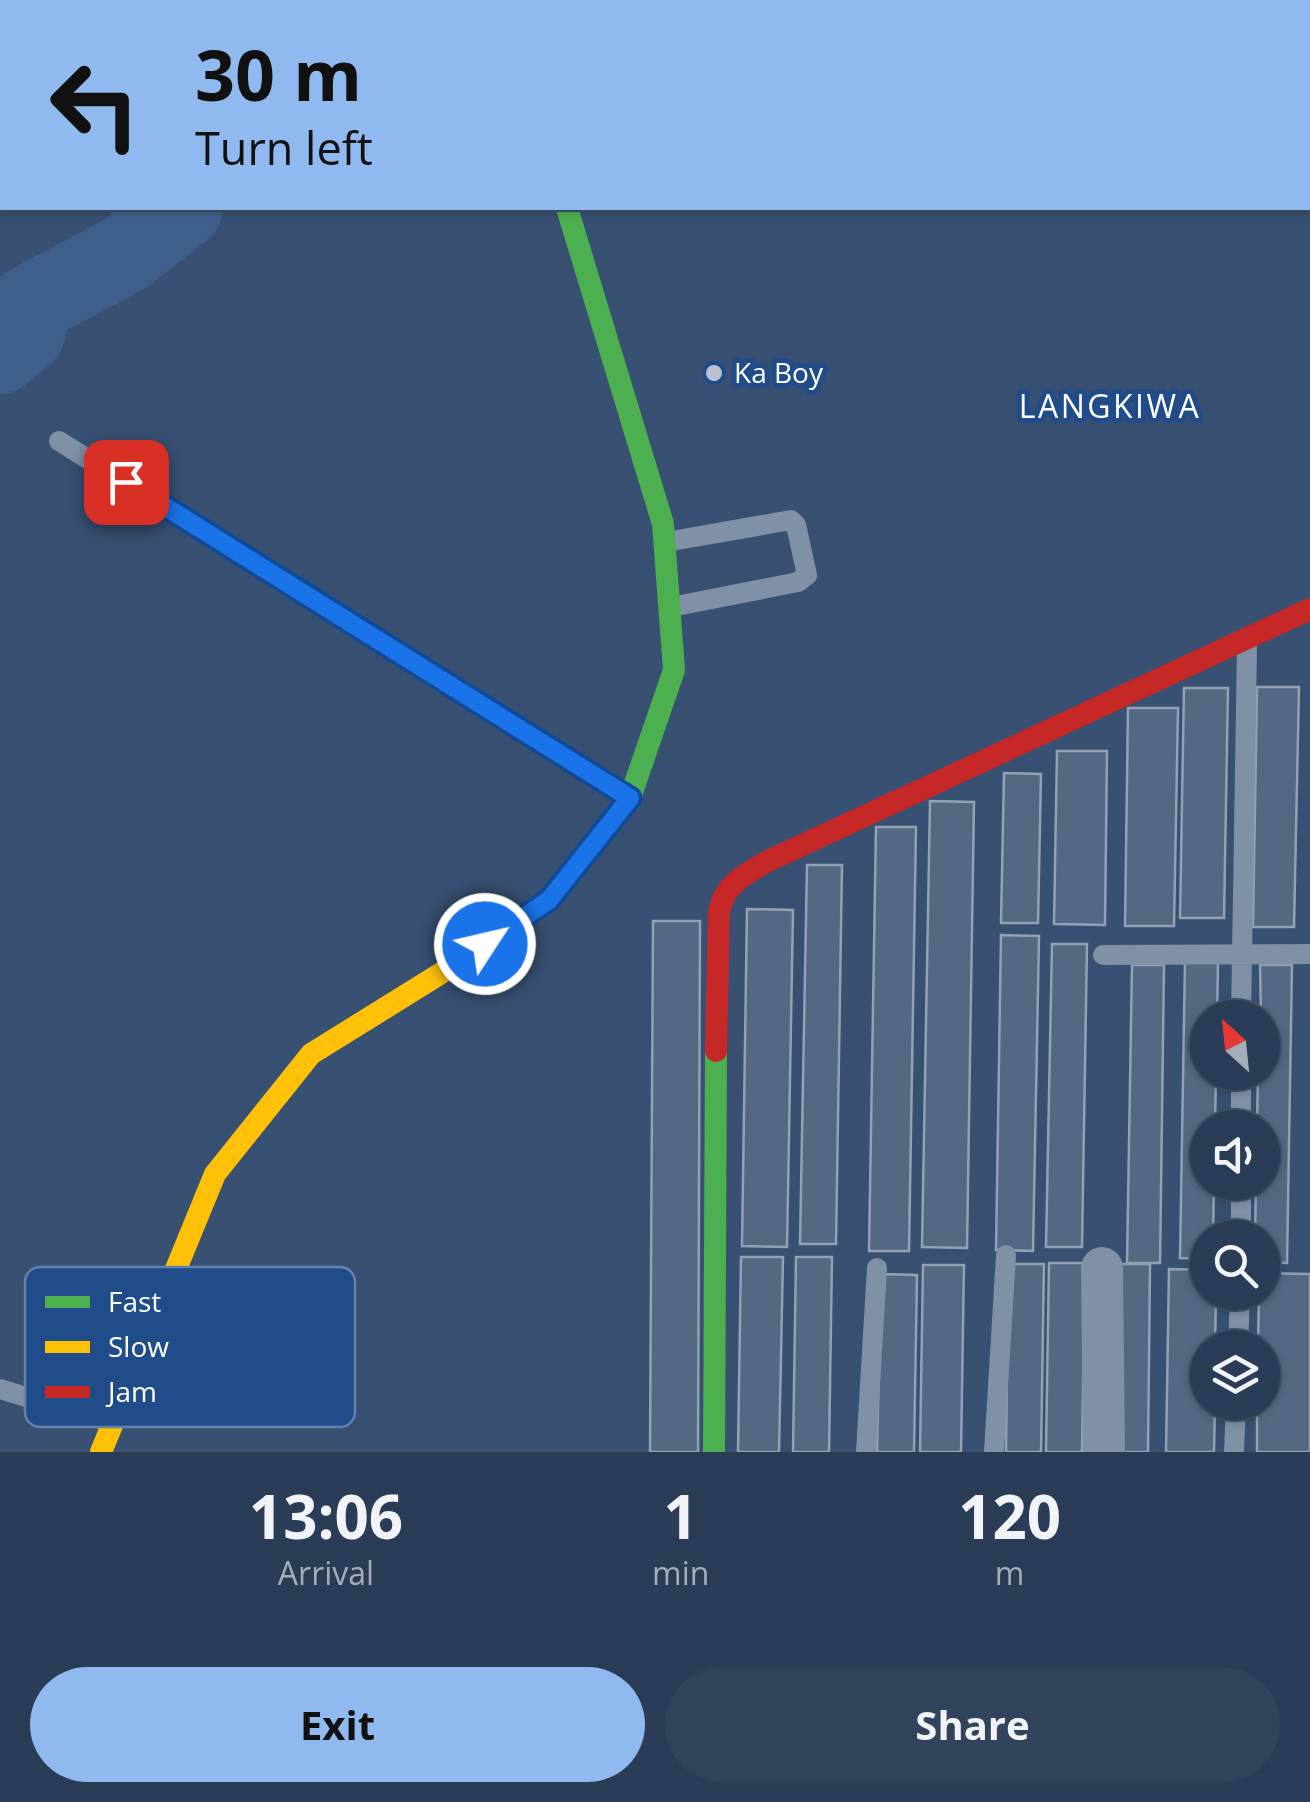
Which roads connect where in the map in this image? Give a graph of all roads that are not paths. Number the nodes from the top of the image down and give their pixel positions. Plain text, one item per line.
1 (568, 210) edge
2 (59, 440) dead end
3 (664, 542) junction
4 (670, 607) junction
5 (1310, 610) edge
6 (1247, 641) junction
7 (630, 798) junction
8 (1241, 954) junction
9 (1310, 954) edge
10 (1103, 955) dead end
11 (1241, 1000) edge
12 (1006, 1255) dead end
13 (177, 1267) edge
14 (877, 1268) dead end
15 (1102, 1268) dead end
16 (0, 1388) edge
17 (25, 1396) edge
18 (1235, 1420) edge
19 (110, 1427) edge
20 (101, 1452) edge
21 (714, 1452) edge
22 (866, 1452) edge
23 (994, 1452) edge
24 (1104, 1452) edge
25 (1234, 1452) edge

1 - 3 main road
2 - 7 lane
3 - 4 main road
3 - 4 lane
4 - 7 main road
5 - 6 main road
6 - 8 lane
6 - 21 main road
7 - 13 main road
8 - 9 lane
8 - 10 lane
8 - 11 lane
12 - 23 lane
14 - 22 lane
15 - 24 street
16 - 17 lane
18 - 25 lane
19 - 20 main road

